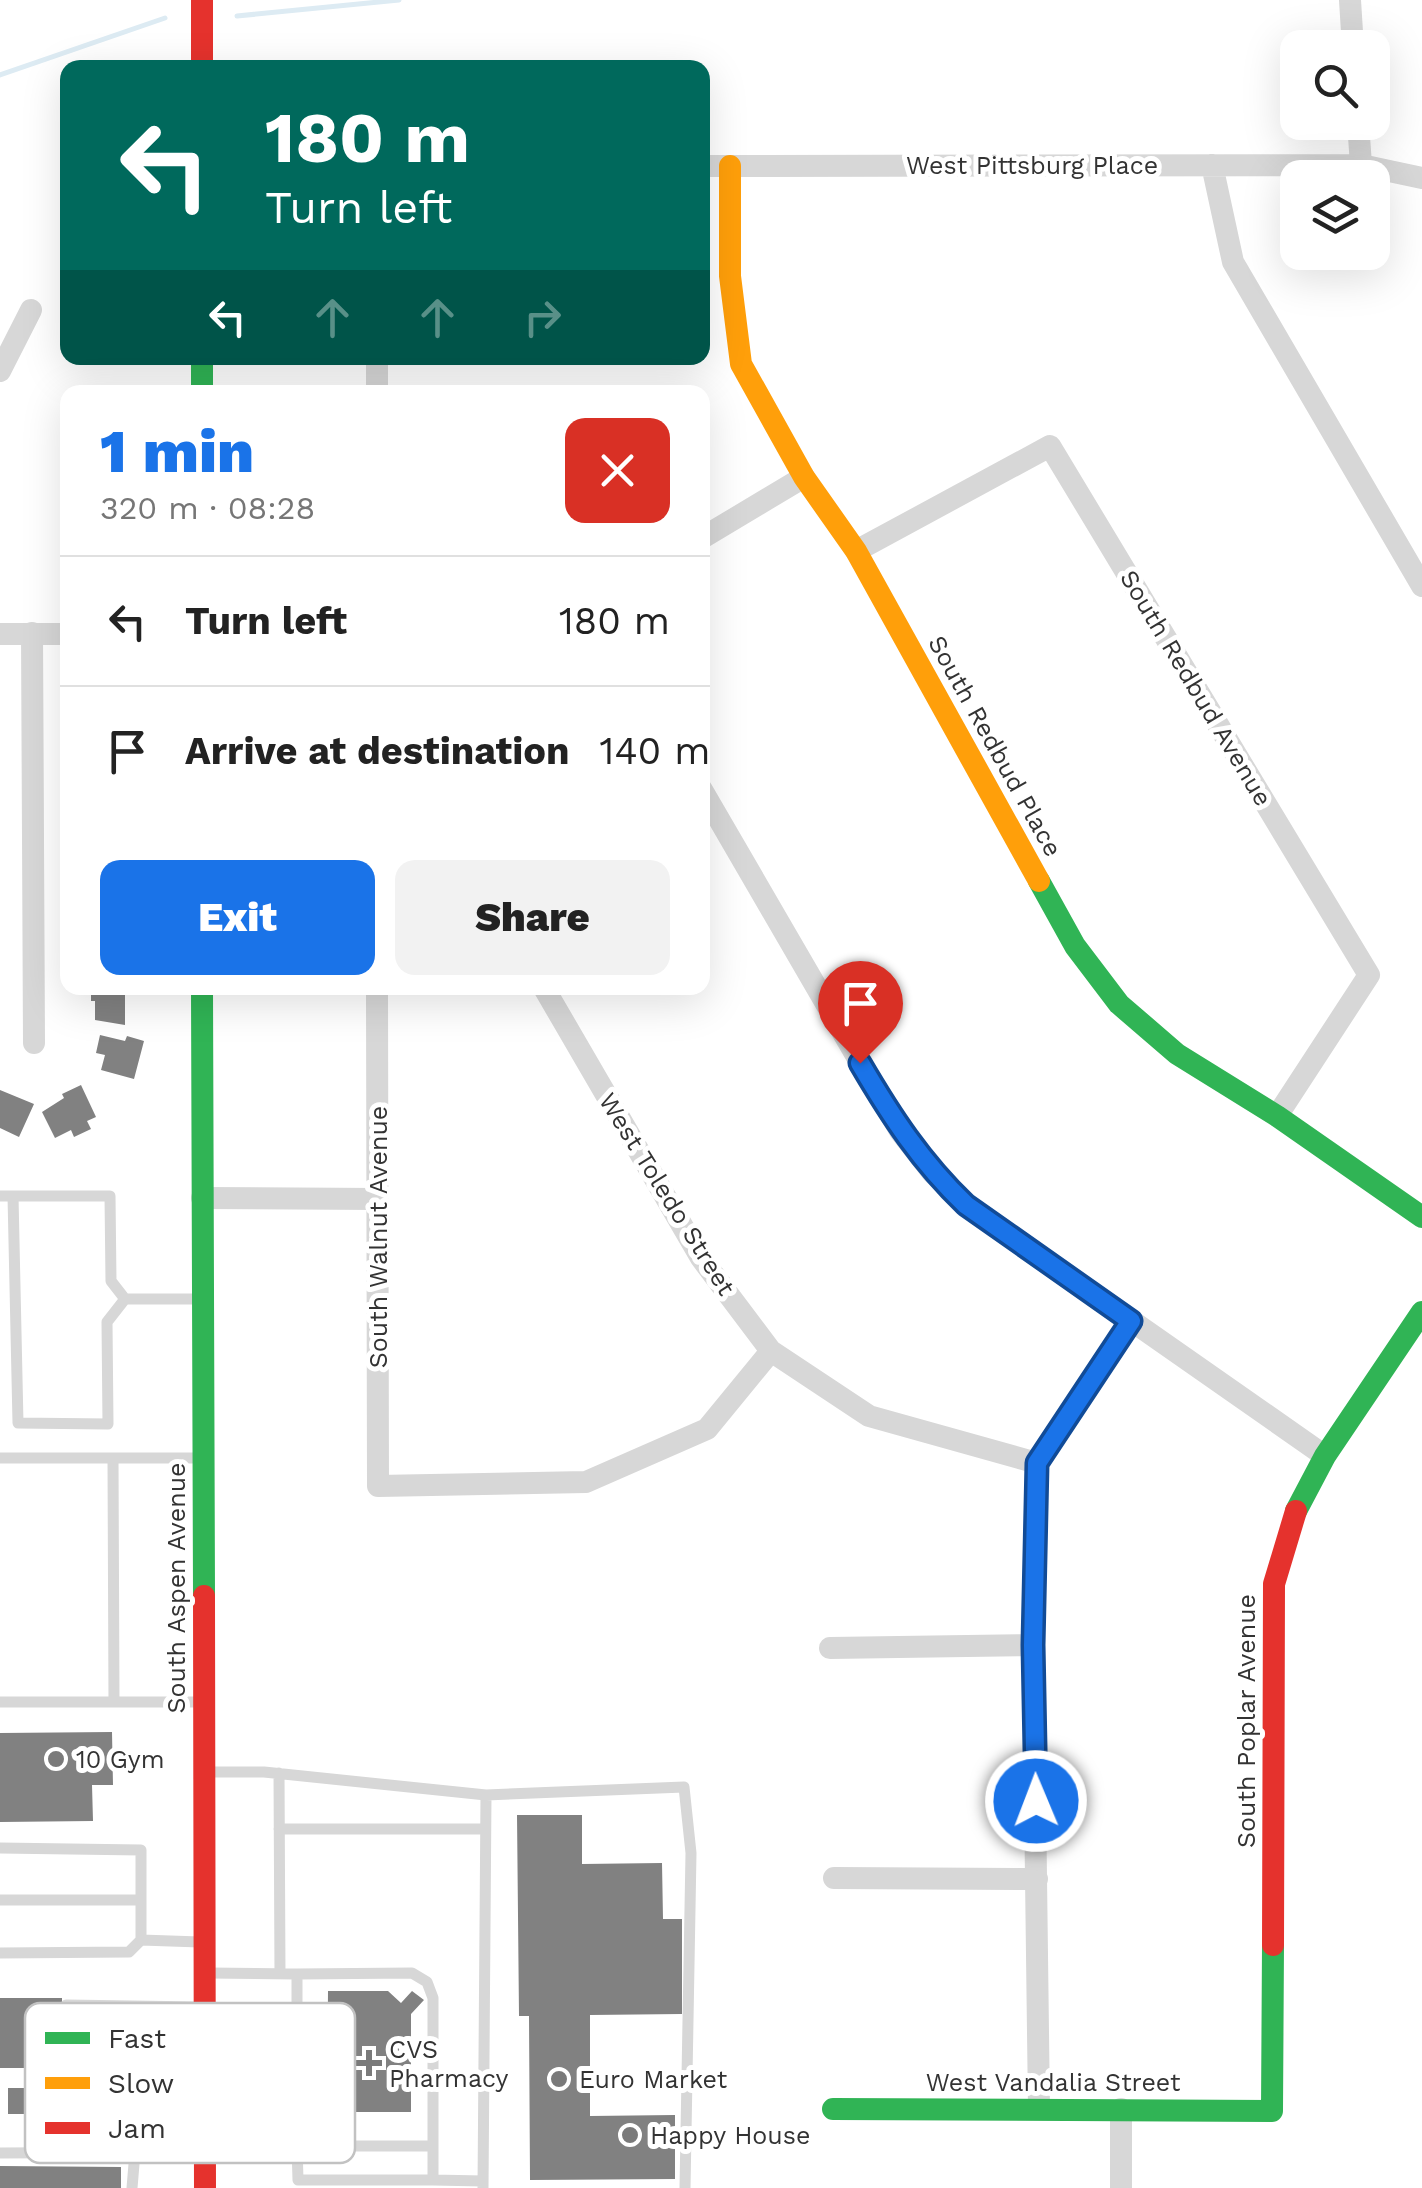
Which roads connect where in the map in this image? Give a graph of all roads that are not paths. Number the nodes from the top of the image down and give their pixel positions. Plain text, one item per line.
1 (202, 0) edge
2 (1350, 0) edge
3 (1352, 30) edge
4 (202, 60) edge
5 (1212, 165) junction
6 (1280, 165) edge
7 (710, 166) edge
8 (730, 166) junction
9 (1390, 171) edge
10 (1422, 178) edge
11 (30, 310) dead end
12 (0, 371) edge
13 (804, 477) junction
14 (710, 533) edge
15 (856, 551) junction
16 (1422, 586) edge
17 (32, 633) junction
18 (0, 634) edge
19 (60, 634) edge
20 (710, 804) edge
21 (202, 995) edge
22 (378, 995) edge
23 (548, 995) edge
24 (34, 1043) dead end
25 (1276, 1116) junction
26 (7, 1196) edge
27 (202, 1198) junction
28 (378, 1199) junction
29 (1422, 1217) edge
30 (125, 1299) junction
31 (202, 1299) junction
32 (1422, 1312) edge
33 (1131, 1321) junction
34 (771, 1351) junction
35 (1325, 1456) junction
36 (0, 1458) edge
37 (113, 1458) junction
38 (203, 1458) junction
39 (1037, 1463) junction
40 (1033, 1645) junction
41 (830, 1648) dead end
42 (0, 1702) edge
43 (114, 1702) junction
44 (204, 1702) junction
45 (204, 1772) junction
46 (279, 1773) junction
47 (486, 1795) junction
48 (279, 1829) junction
49 (485, 1829) junction
50 (0, 1848) edge
51 (834, 1878) dead end
52 (1037, 1879) junction
53 (0, 1900) edge
54 (141, 1900) junction
55 (141, 1940) junction
56 (204, 1942) junction
57 (0, 1953) edge
58 (204, 1973) junction
59 (280, 1974) junction
60 (297, 1974) junction
61 (204, 2003) edge
62 (297, 2003) edge
63 (833, 2109) dead end
64 (1039, 2109) junction
65 (1121, 2109) junction
66 (1272, 2111) joint
67 (355, 2146) edge
68 (433, 2146) junction
69 (0, 2153) edge
70 (25, 2153) edge
71 (134, 2163) edge
72 (298, 2163) edge
73 (433, 2180) junction
74 (483, 2184) edge
75 (132, 2188) edge
76 (685, 2188) edge
77 (1121, 2188) edge

1 - 4 street
2 - 3 street
5 - 6 street, West Pittsburg Place
5 - 8 street, West Pittsburg Place
5 - 16 street
7 - 8 street, West Pittsburg Place
8 - 13 street, South Redbud Place
9 - 10 street, West Pittsburg Place
11 - 12 street
13 - 14 street
13 - 15 street, South Redbud Place
15 - 25 street, South Redbud Place
15 - 25 street, South Redbud Avenue
17 - 18 street
17 - 19 street
17 - 24 street
20 - 33 street
21 - 27 street, South Aspen Avenue
22 - 28 street, South Walnut Avenue
23 - 34 street, West Toledo Street
25 - 29 street, South Redbud Place
26 - 30 lane
26 - 30 lane
27 - 28 street
27 - 31 street, South Aspen Avenue
28 - 34 street, South Walnut Avenue
30 - 31 lane
31 - 38 street, South Aspen Avenue
32 - 35 street, South Poplar Avenue
33 - 35 street
33 - 39 street
34 - 39 street, West Toledo Street
35 - 66 street, South Poplar Avenue
36 - 37 lane
37 - 38 lane
37 - 43 lane
38 - 44 street, South Aspen Avenue
39 - 40 street
40 - 41 street
40 - 52 street
42 - 43 lane
43 - 44 lane
44 - 45 street, South Aspen Avenue
45 - 46 lane
45 - 56 street, South Aspen Avenue
46 - 47 lane
46 - 48 lane
47 - 49 lane
47 - 76 lane
48 - 49 lane
48 - 59 lane
49 - 74 lane
50 - 54 lane
51 - 52 street
52 - 64 street
53 - 54 lane
54 - 55 lane
55 - 56 lane
55 - 57 lane
56 - 58 street, South Aspen Avenue
58 - 59 lane
58 - 61 street, South Aspen Avenue
59 - 60 lane
60 - 62 lane
60 - 68 lane
63 - 64 street, West Vandalia Street
64 - 65 street, West Vandalia Street
65 - 66 street, West Vandalia Street
65 - 77 street
67 - 68 lane
68 - 73 lane
69 - 70 lane
71 - 75 lane
72 - 73 lane
73 - 74 lane

